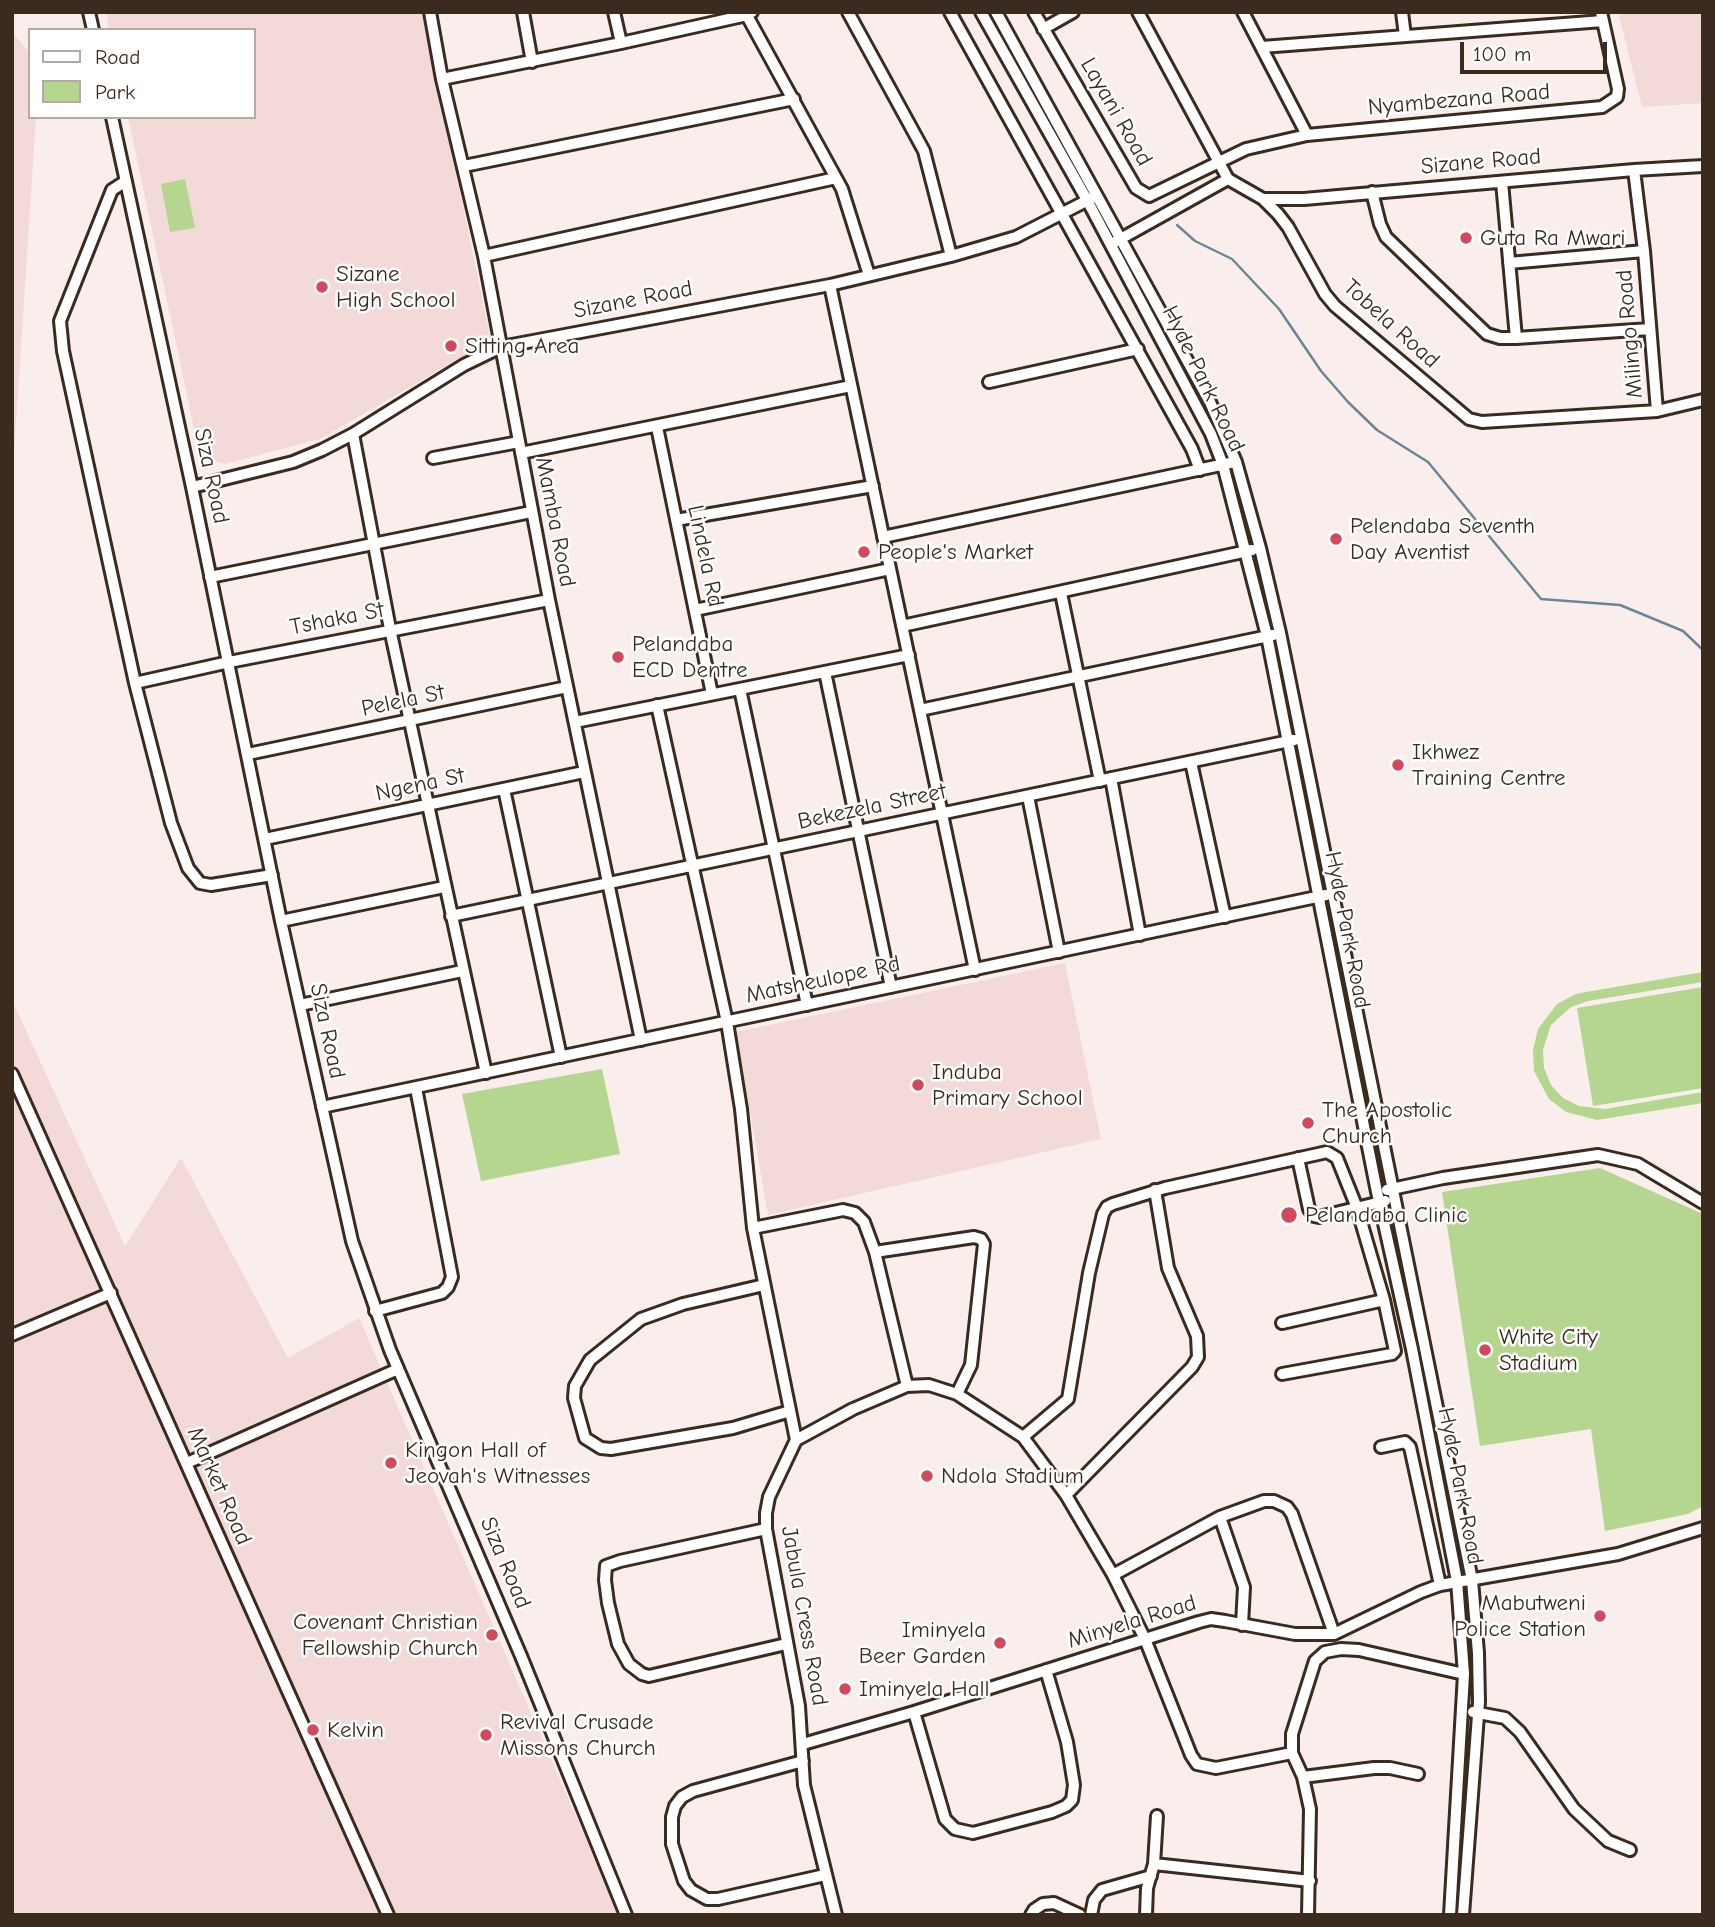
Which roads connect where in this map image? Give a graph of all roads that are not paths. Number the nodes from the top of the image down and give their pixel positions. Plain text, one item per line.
1 (430, 12) edge
2 (523, 12) edge
3 (614, 12) edge
4 (848, 12) edge
5 (950, 12) edge
6 (981, 12) edge
7 (996, 12) edge
8 (1034, 12) edge
9 (1073, 12) edge
10 (1138, 12) edge
11 (1243, 12) edge
12 (1402, 12) edge
13 (748, 13) edge
14 (1602, 17) edge
15 (1043, 29) junction
16 (1405, 36) junction
17 (621, 43) junction
18 (1262, 47) junction
19 (532, 62) junction
20 (442, 79) junction
21 (794, 99) junction
22 (112, 119) edge
23 (1307, 135) junction
24 (1219, 161) junction
25 (464, 166) junction
26 (1703, 166) edge
27 (1634, 170) junction
28 (836, 178) junction
29 (1228, 179) junction
30 (126, 181) junction
31 (1502, 182) junction
32 (1373, 192) junction
33 (1092, 198) junction
34 (1264, 199) junction
35 (1063, 213) junction
36 (1121, 239) junction
37 (1110, 245) junction
38 (1644, 251) junction
39 (484, 256) junction
40 (951, 256) junction
41 (1509, 264) junction
42 (869, 275) junction
43 (830, 285) junction
44 (1650, 329) junction
45 (1516, 338) junction
46 (500, 347) junction
47 (1138, 349) junction
48 (989, 382) dead end
49 (851, 386) junction
50 (1703, 400) edge
51 (1657, 411) junction
52 (657, 427) junction
53 (353, 434) junction
54 (520, 448) junction
55 (433, 458) dead end
56 (1236, 462) junction
57 (1223, 465) junction
58 (1200, 470) junction
59 (873, 486) junction
60 (192, 487) junction
61 (531, 512) junction
62 (676, 520) junction
63 (883, 537) junction
64 (372, 543) junction
65 (1260, 548) junction
66 (1245, 551) junction
67 (890, 569) junction
68 (210, 577) junction
69 (1061, 593) junction
70 (549, 600) junction
71 (695, 610) junction
72 (902, 626) junction
73 (390, 629) junction
74 (1280, 634) junction
75 (1267, 636) junction
76 (909, 655) junction
77 (229, 662) junction
78 (825, 672) junction
79 (1080, 676) junction
80 (135, 683) junction
81 (567, 687) junction
82 (740, 689) junction
83 (712, 694) junction
84 (657, 705) junction
85 (920, 710) junction
86 (410, 721) junction
87 (575, 722) junction
88 (1301, 739) junction
89 (1289, 741) junction
90 (248, 754) junction
91 (1191, 762) junction
92 (584, 772) junction
93 (1106, 779) junction
94 (503, 789) junction
95 (1028, 796) junction
96 (427, 805) junction
97 (942, 813) junction
98 (858, 831) junction
99 (265, 839) junction
100 (774, 848) junction
101 (692, 865) junction
102 (272, 876) junction
103 (608, 883) junction
104 (444, 887) junction
105 (1332, 894) junction
106 (1320, 897) junction
107 (526, 900) junction
108 (451, 916) junction
109 (1225, 917) junction
110 (281, 921) junction
111 (1140, 935) junction
112 (1059, 952) junction
113 (975, 970) junction
114 (462, 971) junction
115 (891, 987) junction
116 (300, 1005) junction
117 (807, 1005) junction
118 (727, 1022) junction
119 (641, 1040) junction
120 (561, 1057) junction
121 (486, 1073) junction
122 (12, 1074) edge
123 (416, 1088) junction
124 (322, 1107) junction
125 (1298, 1158) junction
126 (1156, 1191) junction
127 (1393, 1194) junction
128 (1379, 1197) junction
129 (1703, 1203) edge
130 (1357, 1208) junction
131 (753, 1228) junction
132 (875, 1252) junction
133 (764, 1285) junction
134 (111, 1293) junction
135 (1384, 1300) junction
136 (375, 1311) junction
137 (1282, 1324) dead end
138 (12, 1335) edge
139 (398, 1369) junction
140 (1282, 1374) dead end
141 (907, 1387) junction
142 (957, 1394) junction
143 (789, 1411) junction
144 (1023, 1437) junction
145 (796, 1440) junction
146 (1381, 1447) dead end
147 (187, 1463) junction
148 (1066, 1495) junction
149 (1220, 1517) junction
150 (1703, 1528) edge
151 (766, 1529) junction
152 (1112, 1575) junction
153 (1472, 1580) junction
154 (1457, 1581) junction
155 (1440, 1585) junction
156 (1242, 1625) junction
157 (1334, 1634) junction
158 (1144, 1639) junction
159 (786, 1644) junction
160 (1046, 1670) junction
161 (1464, 1674) junction
162 (914, 1712) junction
163 (1463, 1712) junction
164 (1478, 1712) junction
165 (803, 1744) junction
166 (1292, 1753) junction
167 (803, 1761) junction
168 (1418, 1774) dead end
169 (1303, 1777) junction
170 (1157, 1816) dead end
171 (1630, 1850) dead end
172 (1154, 1864) junction
173 (825, 1875) junction
174 (1150, 1876) junction
175 (1310, 1881) junction
176 (388, 1915) edge
177 (626, 1915) edge
178 (836, 1915) edge
179 (1031, 1915) edge
180 (1080, 1915) edge
181 (1091, 1915) edge
182 (1146, 1915) edge
183 (1308, 1915) edge
184 (1450, 1915) edge
185 (1463, 1915) edge

1 - 20 street, Mamba Road
2 - 19 street
3 - 17 street
4 - 40 street
5 - 35 street
6 - 33 street, Hyde Park Road
7 - 33 street, Hyde Park Road
8 - 15 street, Layani Road
9 - 15 street
10 - 24 street
11 - 18 street
12 - 16 street
13 - 17 street
13 - 21 street
14 - 16 street
14 - 23 street, Nyambezana Road
15 - 24 street, Layani Road
16 - 18 street
17 - 19 street
18 - 23 street
19 - 20 street
20 - 25 street, Mamba Road
21 - 25 street
21 - 28 street
22 - 30 street, Siza Road
23 - 24 street, Nyambezana Road
24 - 29 street
25 - 39 street, Mamba Road
26 - 27 street, Sizane Road
27 - 31 street, Sizane Road
27 - 38 street, Milingo Road
28 - 39 street
28 - 42 street
29 - 34 street, Tobela Road
29 - 36 street
30 - 60 street, Siza Road
30 - 80 street
31 - 32 street, Sizane Road
31 - 41 street
32 - 34 street, Sizane Road
32 - 45 street
33 - 35 street, Sizane Road
33 - 36 street, Hyde Park Road
33 - 37 street, Hyde Park Road
34 - 51 street, Tobela Road
35 - 40 street, Sizane Road
35 - 47 street
36 - 37 street
36 - 56 street, Hyde Park Road
37 - 57 street, Hyde Park Road
38 - 41 street
38 - 44 street, Milingo Road
39 - 46 street, Mamba Road
40 - 42 street, Sizane Road
41 - 45 street
42 - 43 street, Sizane Road
43 - 46 street, Sizane Road
43 - 49 street
44 - 45 street
44 - 51 street, Milingo Road
46 - 53 street, Sizane Road
46 - 54 street, Mamba Road
47 - 48 street
47 - 58 street
49 - 52 street
49 - 59 street
50 - 51 street, Tobela Road
52 - 54 street
52 - 62 street, Lindela Rd
53 - 60 street, Sizane Road
53 - 64 street
54 - 55 street
54 - 61 street, Mamba Road
56 - 57 street
56 - 65 street, Hyde Park Road
57 - 58 street
57 - 66 street, Hyde Park Road
58 - 63 street
59 - 62 street
59 - 63 street
60 - 68 street, Siza Road
61 - 64 street
61 - 70 street, Mamba Road
62 - 71 street, Lindela Rd
63 - 67 street
64 - 68 street
64 - 73 street
65 - 66 street
65 - 74 street, Hyde Park Road
66 - 69 street
66 - 75 street, Hyde Park Road
67 - 71 street
67 - 72 street
68 - 77 street, Siza Road
69 - 72 street
69 - 79 street
70 - 73 street, Tshaka St
70 - 81 street, Mamba Road
71 - 83 street, Lindela Rd
72 - 76 street
73 - 77 street, Tshaka St
73 - 86 street
74 - 75 street
74 - 88 street, Hyde Park Road
75 - 79 street
75 - 89 street, Hyde Park Road
76 - 78 street
76 - 85 street
77 - 80 street, Tshaka St
77 - 90 street, Siza Road
78 - 82 street
78 - 98 street
79 - 85 street
79 - 93 street
80 - 102 street
81 - 86 street, Pelela St
81 - 87 street, Mamba Road
82 - 83 street
82 - 100 street
83 - 84 street
84 - 87 street
84 - 101 street
85 - 97 street
86 - 90 street, Pelela St
86 - 96 street
87 - 92 street, Mamba Road
88 - 89 street, Bekezela Street
88 - 105 street, Hyde Park Road
89 - 91 street, Bekezela Street
89 - 106 street, Hyde Park Road
90 - 99 street, Siza Road
91 - 93 street, Bekezela Street
91 - 109 street
92 - 94 street, Ngena St
92 - 103 street, Mamba Road
93 - 95 street, Bekezela Street
93 - 111 street
94 - 96 street, Ngena St
94 - 107 street
95 - 97 street, Bekezela Street
95 - 112 street
96 - 99 street, Ngena St
96 - 104 street
97 - 98 street, Bekezela Street
97 - 113 street
98 - 100 street, Bekezela Street
98 - 115 street
99 - 102 street, Siza Road
100 - 101 street, Bekezela Street
100 - 117 street
101 - 103 street, Bekezela Street
101 - 118 street
102 - 110 street, Siza Road
103 - 107 street, Bekezela Street
103 - 119 street, Mamba Road
104 - 108 street
104 - 110 street
105 - 106 street, Matsheulope Rd
105 - 127 street, Hyde Park Road
106 - 109 street, Matsheulope Rd
106 - 128 street, Hyde Park Road
107 - 108 street, Bekezela Street
107 - 120 street
108 - 114 street
109 - 111 street, Matsheulope Rd
110 - 116 street, Siza Road
111 - 112 street, Matsheulope Rd
112 - 113 street, Matsheulope Rd
113 - 115 street, Matsheulope Rd
114 - 116 street
114 - 121 street
115 - 117 street, Matsheulope Rd
116 - 124 street, Siza Road
117 - 118 street, Matsheulope Rd
118 - 119 street, Matsheulope Rd
118 - 131 street
119 - 120 street, Matsheulope Rd
120 - 121 street, Matsheulope Rd
121 - 123 street, Matsheulope Rd
122 - 134 street, Market Road
123 - 124 street, Matsheulope Rd
123 - 136 street
124 - 136 street, Siza Road
125 - 126 street
125 - 130 street
125 - 130 street
126 - 144 street
126 - 148 street
127 - 128 street
127 - 129 street
127 - 153 street, Hyde Park Road
128 - 130 street
128 - 154 street, Hyde Park Road
130 - 135 street
131 - 132 street
131 - 133 street
132 - 141 street
132 - 142 street
133 - 143 street
133 - 143 street
134 - 138 street
134 - 147 street, Market Road
135 - 137 street
135 - 140 street
136 - 139 street, Siza Road
139 - 147 street
139 - 177 street, Siza Road
141 - 142 street
141 - 145 street
142 - 144 street
143 - 145 street
144 - 148 street
145 - 151 street, Jabula Cress Road
146 - 155 street
147 - 176 street, Market Road
148 - 152 street
149 - 152 street
149 - 156 street
149 - 157 street
150 - 153 street, Minyela Road
151 - 159 street, Jabula Cress Road
151 - 159 street
152 - 158 street
153 - 154 street, Minyela Road
153 - 164 street, Hyde Park Road
154 - 155 street, Minyela Road
154 - 161 street, Hyde Park Road
155 - 157 street, Minyela Road
156 - 157 street, Minyela Road
156 - 158 street, Minyela Road
158 - 160 street, Minyela Road
158 - 166 street
159 - 165 street, Jabula Cress Road
160 - 162 street, Minyela Road
160 - 162 street
161 - 163 street, Hyde Park Road
161 - 166 street
162 - 165 street, Minyela Road
163 - 164 street
163 - 184 street, Hyde Park Road
164 - 171 street
164 - 185 street, Hyde Park Road
165 - 167 street, Jabula Cress Road
166 - 169 street
167 - 173 street, Jabula Cress Road
167 - 173 street
168 - 169 street
169 - 175 street
170 - 172 street
172 - 174 street
172 - 175 street
173 - 178 street, Jabula Cress Road
174 - 181 street
174 - 182 street
175 - 183 street
179 - 180 street

